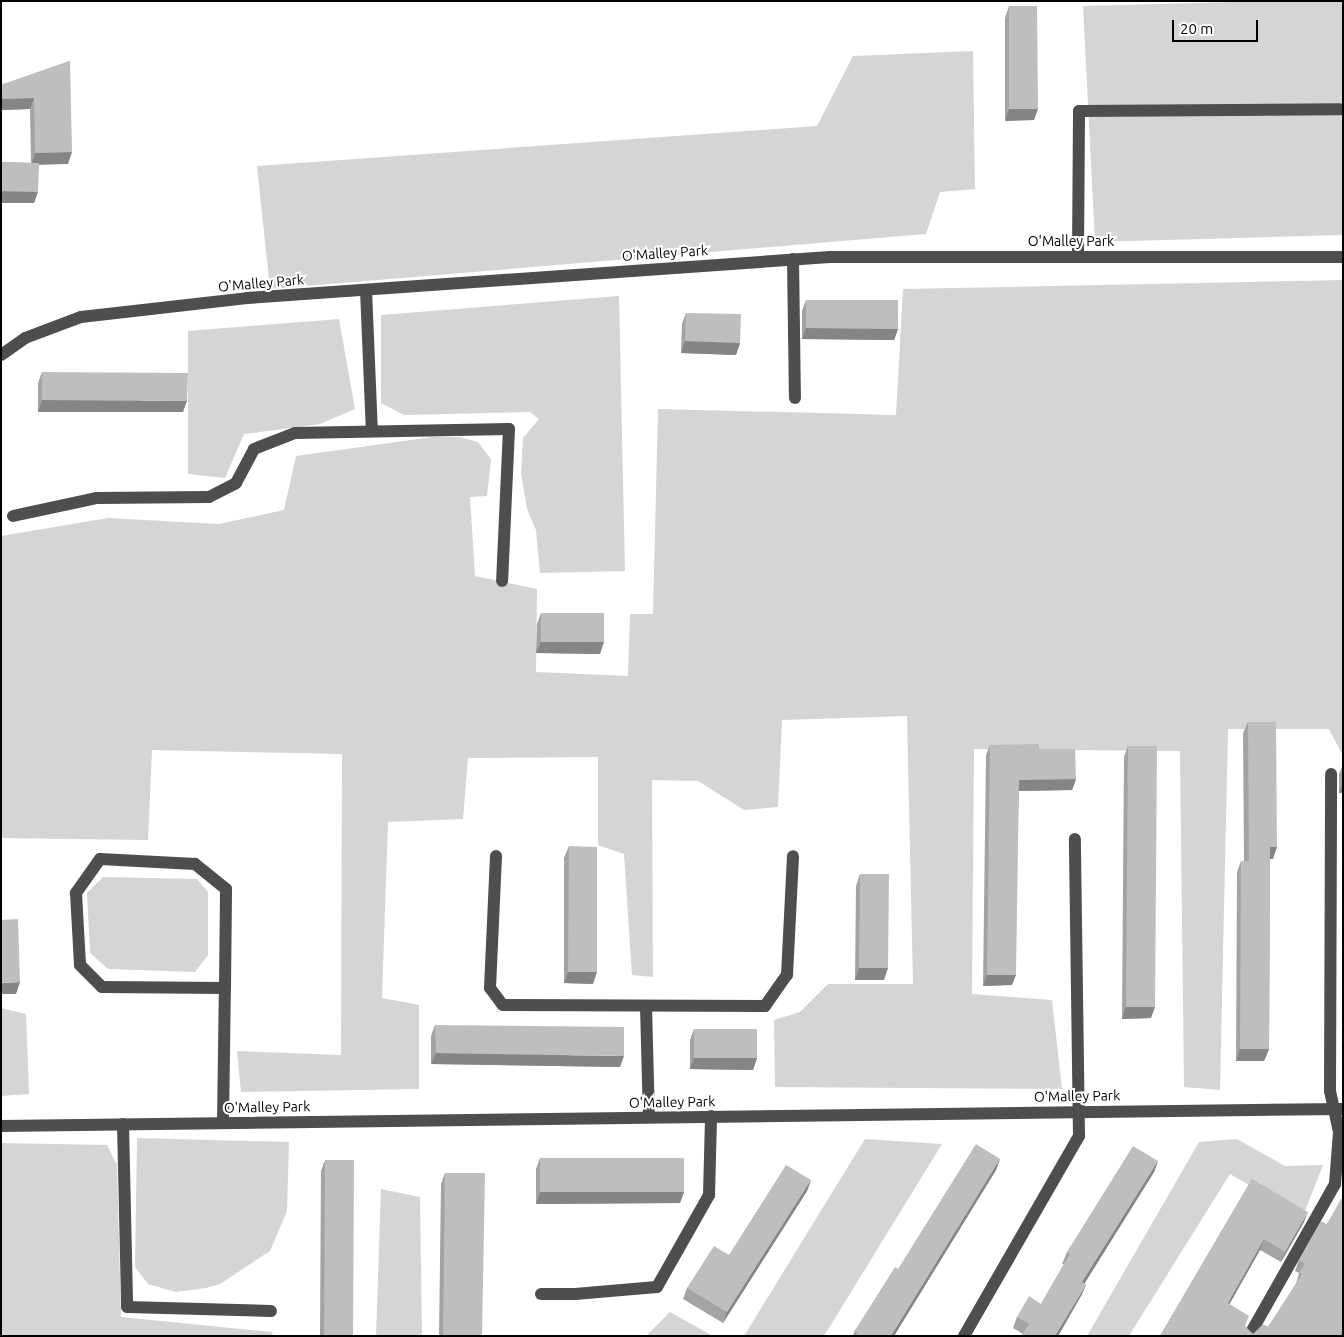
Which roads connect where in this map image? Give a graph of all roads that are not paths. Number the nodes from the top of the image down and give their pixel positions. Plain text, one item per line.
1 (1340, 109) dead end
2 (1078, 256) junction
3 (1343, 256) edge
4 (793, 259) junction
5 (366, 290) junction
6 (1, 355) edge
7 (795, 398) dead end
8 (372, 431) junction
9 (14, 516) dead end
10 (502, 581) dead end
11 (1330, 774) dead end
12 (1075, 839) dead end
13 (496, 856) dead end
14 (793, 856) dead end
15 (225, 988) junction
16 (646, 1006) junction
17 (1338, 1109) edge
18 (1078, 1111) junction
19 (711, 1116) junction
20 (649, 1117) junction
21 (223, 1123) junction
22 (123, 1124) junction
23 (1, 1126) edge
24 (541, 1294) dead end
25 (271, 1312) dead end
26 (964, 1336) edge
27 (1249, 1336) edge

1 - 2 street
2 - 3 street, O'Malley Park
2 - 4 street, O'Malley Park
4 - 5 street, O'Malley Park
4 - 7 street
5 - 6 street, O'Malley Park
5 - 8 street
8 - 9 street
8 - 10 street
11 - 17 street
12 - 18 street
13 - 16 street
14 - 16 street
15 - 15 street
15 - 21 street
16 - 20 street
17 - 18 street, O'Malley Park
17 - 27 street
18 - 19 street, O'Malley Park
18 - 26 street
19 - 20 street, O'Malley Park
19 - 24 street
20 - 21 street, O'Malley Park
21 - 22 street, O'Malley Park
22 - 23 street, O'Malley Park
22 - 25 street

